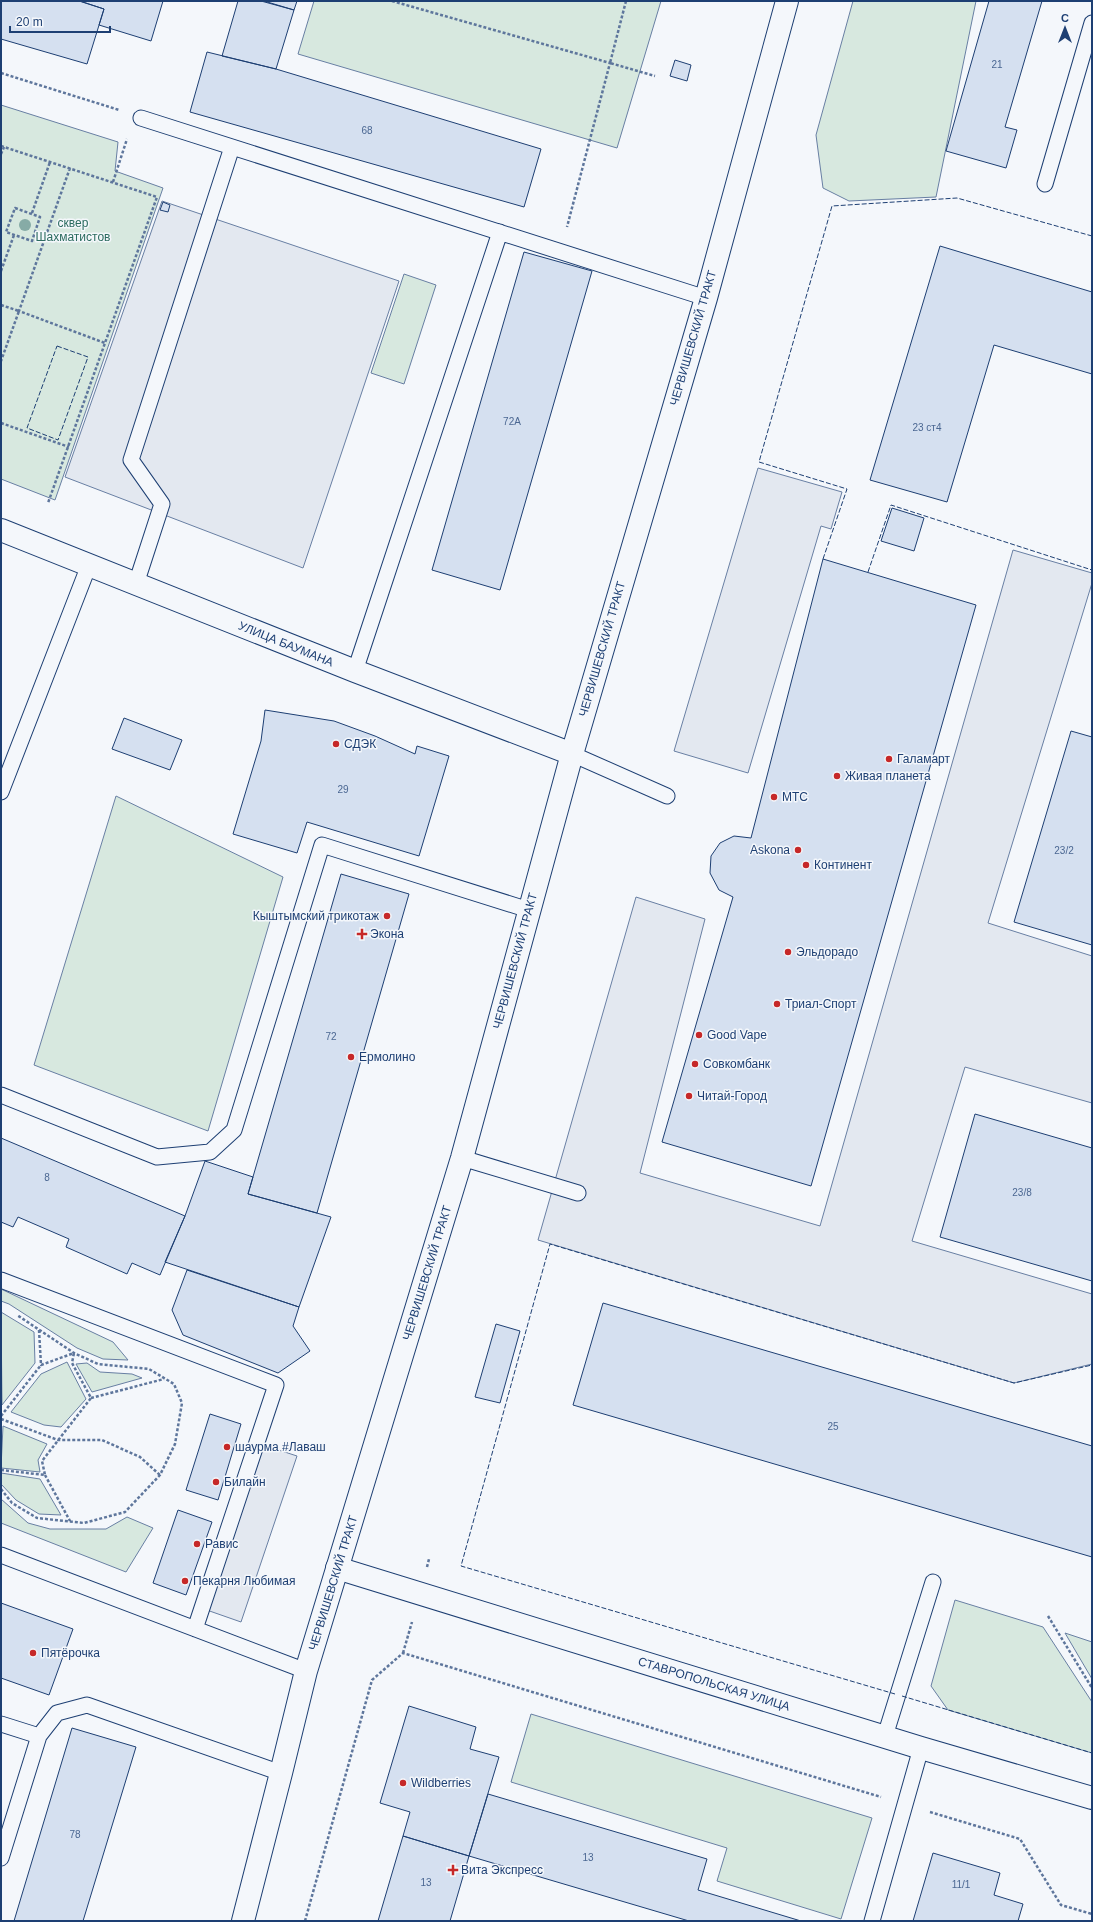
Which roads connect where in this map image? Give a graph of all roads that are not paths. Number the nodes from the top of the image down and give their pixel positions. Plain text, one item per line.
1 (787, 1) edge
2 (1092, 23) edge
3 (138, 117) road end
4 (232, 147) junction
5 (1045, 184) dead end
6 (500, 232) junction
7 (706, 298) junction
8 (1, 530) edge
9 (89, 565) junction
10 (136, 584) junction
11 (355, 671) junction
12 (572, 754) junction
13 (1, 792) edge
14 (667, 796) dead end
15 (529, 910) junction
16 (1, 1095) edge
17 (462, 1158) junction
18 (578, 1193) dead end
19 (1, 1280) edge
20 (1, 1554) edge
21 (337, 1568) junction
22 (933, 1582) dead end
23 (195, 1629) junction
24 (306, 1671) junction
25 (1, 1724) edge
26 (38, 1736) junction
27 (885, 1736) junction
28 (921, 1748) junction
29 (281, 1773) junction
30 (1092, 1798) edge
31 (1, 1858) edge
32 (243, 1921) edge
33 (872, 1921) edge

1 - 7 main road, ЧЕРВИШЕВСКИЙ ТРАКТ
2 - 5 lane
3 - 4 lane
4 - 6 lane
4 - 10 lane
6 - 7 lane
6 - 11 lane
7 - 12 main road, ЧЕРВИШЕВСКИЙ ТРАКТ
8 - 9 main road, УЛИЦА БАУМАНА
9 - 10 main road, УЛИЦА БАУМАНА
9 - 13 lane
10 - 11 main road, УЛИЦА БАУМАНА
11 - 12 main road, УЛИЦА БАУМАНА
12 - 14 lane
12 - 15 main road, ЧЕРВИШЕВСКИЙ ТРАКТ
15 - 16 lane
15 - 17 main road, ЧЕРВИШЕВСКИЙ ТРАКТ
17 - 18 lane
17 - 21 main road, ЧЕРВИШЕВСКИЙ ТРАКТ
19 - 23 lane
20 - 23 lane
21 - 24 main road, ЧЕРВИШЕВСКИЙ ТРАКТ
21 - 27 main road, СТАВРОПОЛЬСКАЯ УЛИЦА
22 - 27 lane
23 - 24 lane
24 - 29 main road, ЧЕРВИШЕВСКИЙ ТРАКТ
25 - 26 lane
26 - 29 lane
26 - 31 lane
27 - 28 main road, СТАВРОПОЛЬСКАЯ УЛИЦА
28 - 30 main road, СТАВРОПОЛЬСКАЯ УЛИЦА
28 - 33 lane
29 - 32 main road, ЧЕРВИШЕВСКИЙ ТРАКТ

